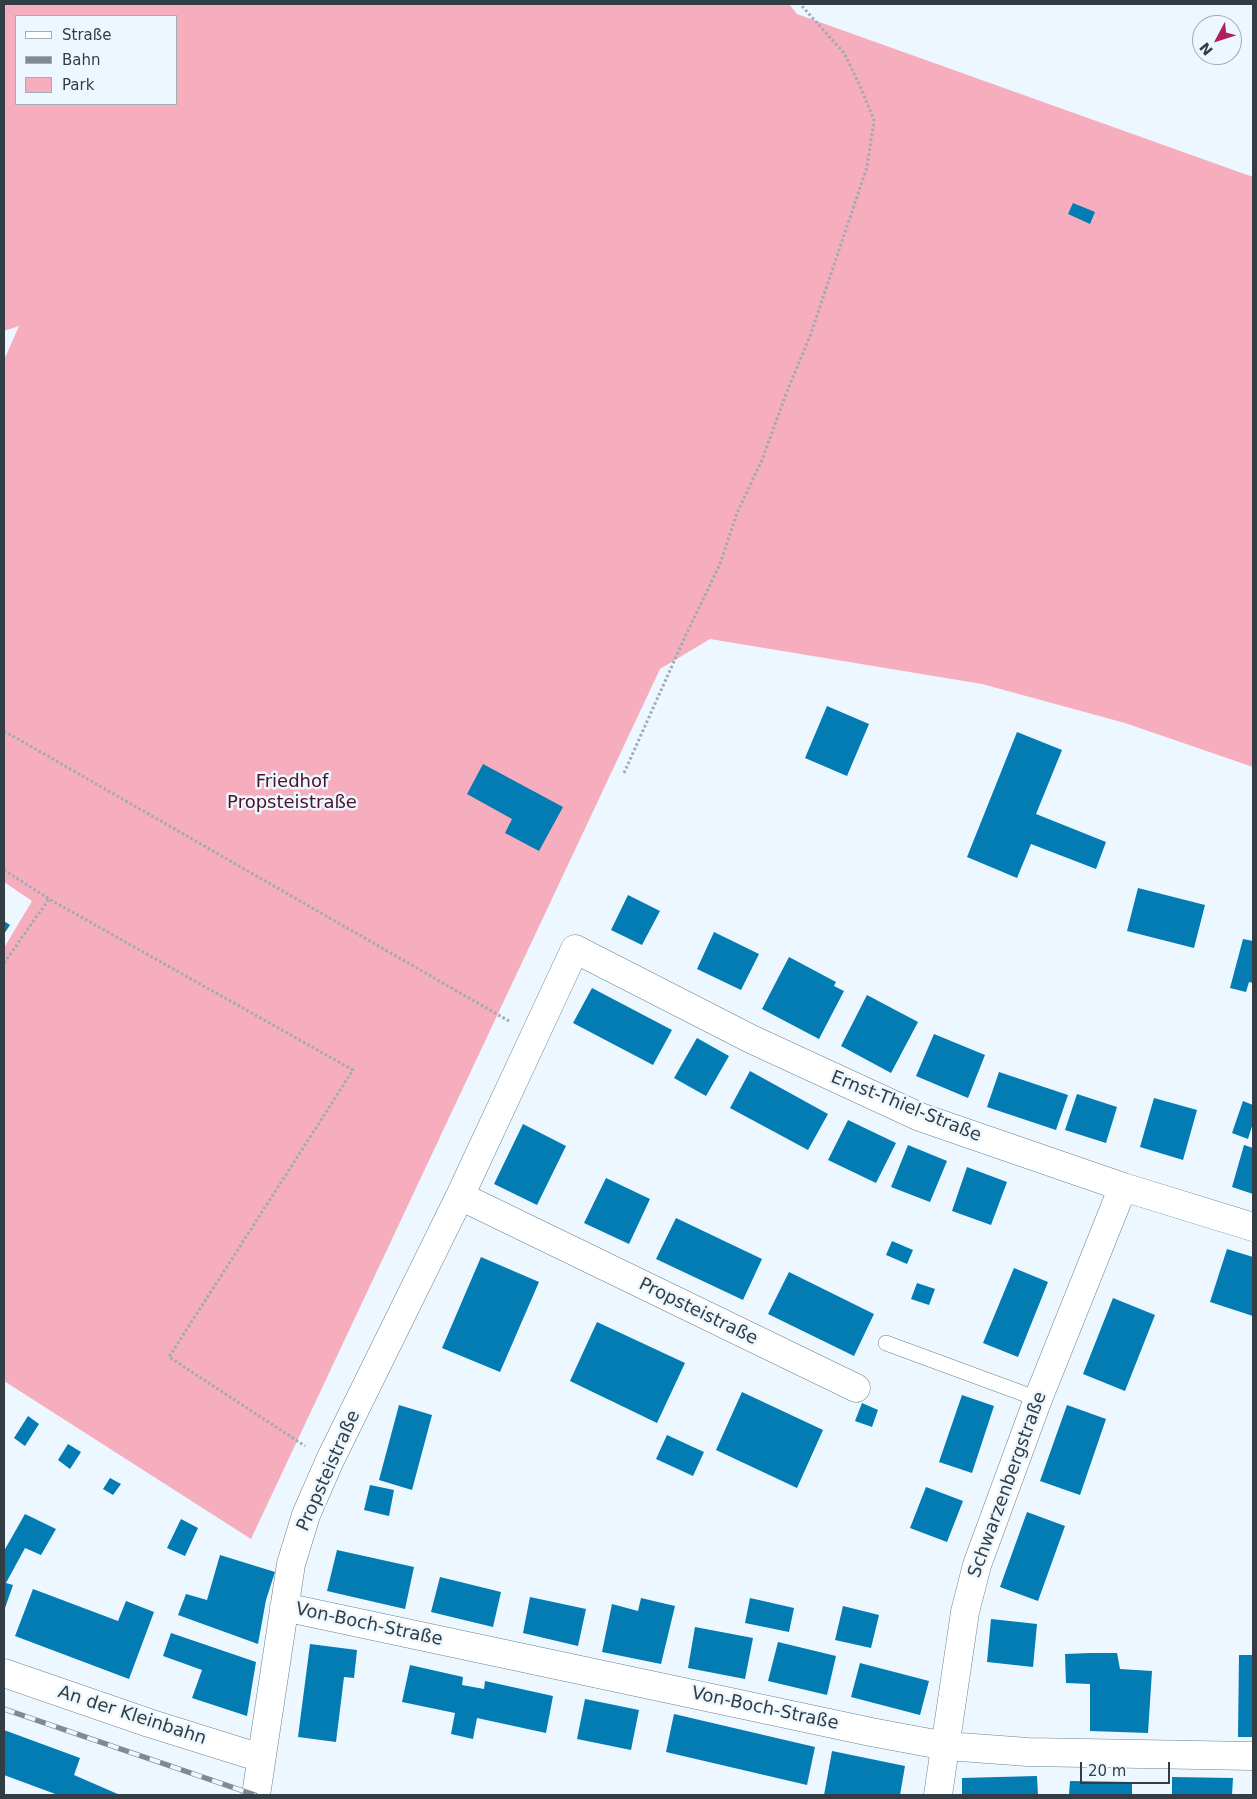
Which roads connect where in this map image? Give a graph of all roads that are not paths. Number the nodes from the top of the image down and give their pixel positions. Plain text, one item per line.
1 (575, 949) joint
2 (1123, 1187) junction
3 (460, 1196) junction
4 (1253, 1227) edge
5 (886, 1344) dead end
6 (856, 1388) dead end
7 (1038, 1399) junction
8 (284, 1607) junction
9 (4, 1673) edge
10 (946, 1746) junction
11 (1253, 1756) edge
12 (261, 1758) junction
13 (256, 1795) edge
14 (938, 1795) edge

1 - 2 street, Ernst-Thiel-Straße
1 - 3 street, Propsteistraße
2 - 4 street, Ernst-Thiel-Straße
2 - 7 street, Schwarzenbergstraße
3 - 6 street, Propsteistraße
3 - 8 street, Propsteistraße
5 - 7 lane
7 - 10 street, Schwarzenbergstraße
8 - 10 street, Von-Boch-Straße
8 - 12 street, Propsteistraße
9 - 12 street, An der Kleinbahn
10 - 11 street, Von-Boch-Straße
10 - 14 street, Schwarzenbergstraße
12 - 13 street, Propsteistraße

